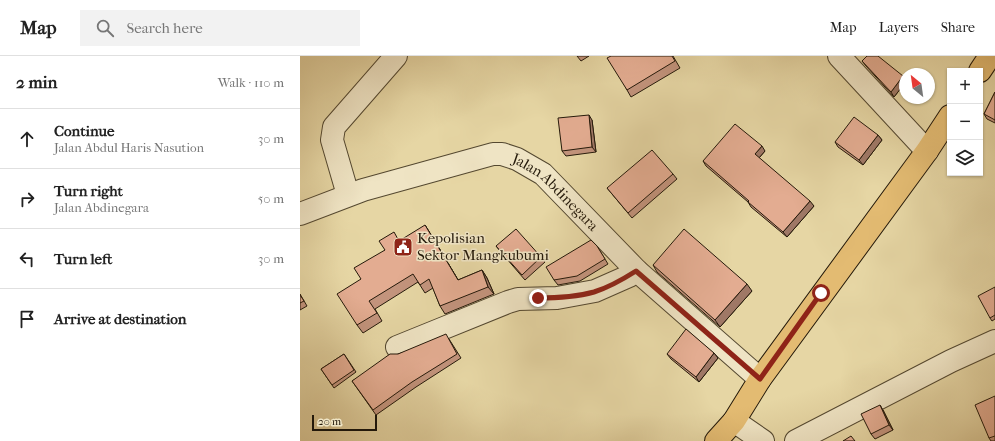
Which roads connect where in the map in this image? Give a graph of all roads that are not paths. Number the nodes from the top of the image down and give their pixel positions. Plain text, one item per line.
1 (396, 56) edge
2 (839, 56) edge
3 (990, 56) edge
4 (982, 68) edge
5 (947, 121) edge
6 (927, 151) junction
7 (348, 195) junction
8 (300, 214) edge
9 (636, 271) junction
10 (995, 341) edge
11 (397, 347) dead end
12 (760, 379) junction
13 (734, 421) junction
14 (716, 441) edge
15 (764, 441) edge
16 (796, 441) edge

1 - 7 street
2 - 6 street
3 - 4 main road
5 - 6 main road
6 - 12 main road
7 - 8 street, Jalan Abdinegara
7 - 9 street, Jalan Abdinegara
9 - 11 street
9 - 12 street, Jalan Abdinegara
10 - 16 street
12 - 13 main road
13 - 14 main road
13 - 15 street

